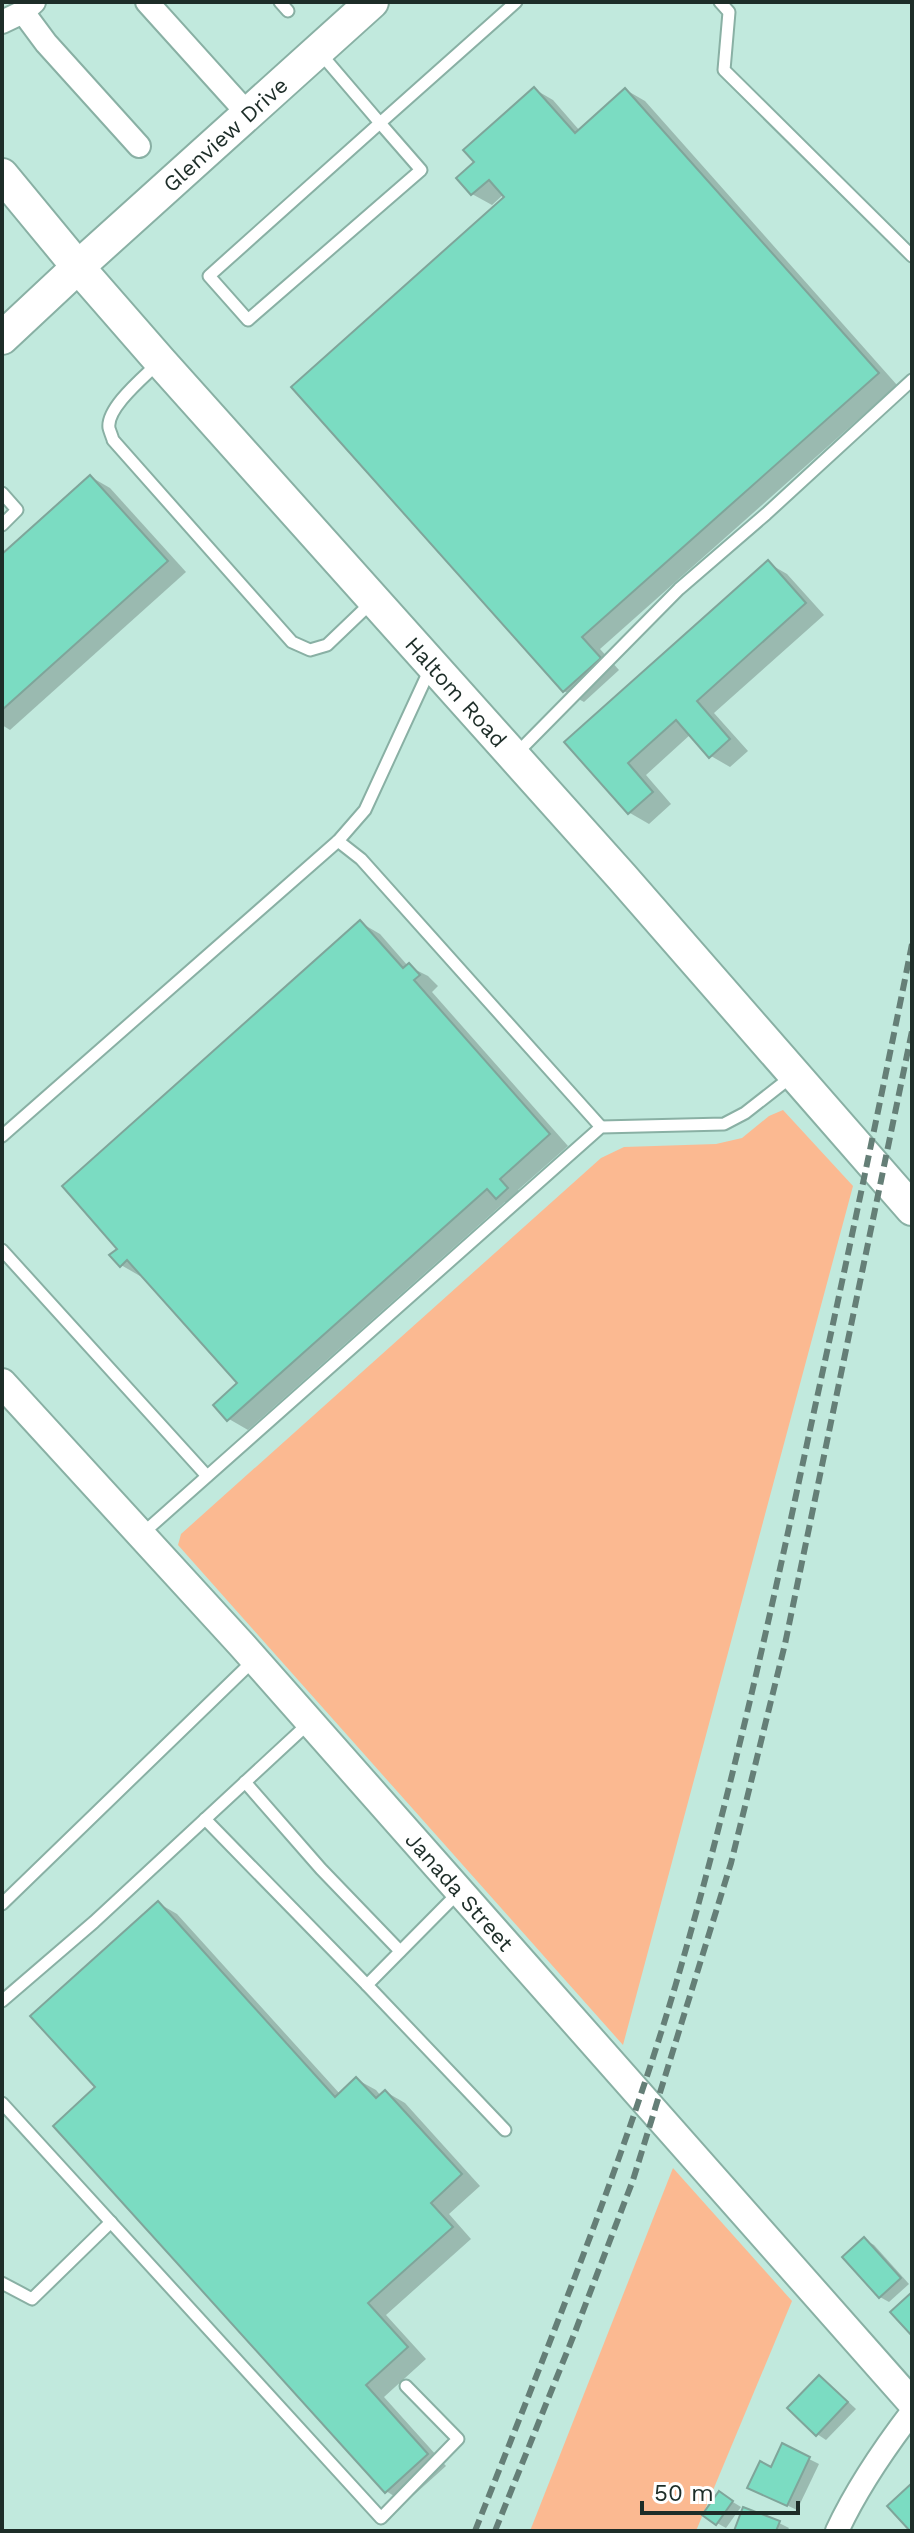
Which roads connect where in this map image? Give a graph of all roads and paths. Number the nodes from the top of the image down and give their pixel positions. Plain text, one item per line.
1 (147, 2) edge
2 (372, 2) edge
3 (516, 2) edge
4 (720, 2) edge
5 (29, 7) edge
6 (2, 22) edge
7 (318, 51) junction
8 (248, 114) junction
9 (380, 123) junction
10 (139, 146) dead end
11 (2, 175) edge
12 (912, 256) edge
13 (78, 267) junction
14 (2, 338) edge
15 (160, 361) junction
16 (912, 380) edge
17 (2, 493) edge
18 (2, 525) edge
19 (373, 600) junction
20 (432, 665) junction
21 (513, 756) junction
22 (338, 841) junction
23 (794, 1075) junction
24 (601, 1127) junction
25 (2, 1136) edge
26 (912, 1209) edge
27 (2, 1250) edge
28 (2, 1383) edge
29 (207, 1476) junction
30 (141, 1535) junction
31 (255, 1659) junction
32 (310, 1722) junction
33 (245, 1782) junction
34 (205, 1819) junction
35 (460, 1891) junction
36 (2, 1904) edge
37 (400, 1951) junction
38 (367, 1985) junction
39 (2, 2001) edge
40 (2, 2103) edge
41 (505, 2130) dead end
42 (111, 2222) junction
43 (2, 2283) edge
44 (406, 2386) dead end
45 (912, 2403) edge
46 (912, 2412) edge
47 (837, 2531) edge

1 - 8 street
2 - 7 main road, Glenview Drive
3 - 9 lane
4 - 12 lane
5 - 6 street
5 - 10 street
7 - 8 main road, Glenview Drive
7 - 9 lane
8 - 13 main road, Glenview Drive
9 - 9 lane
11 - 13 main road, Haltom Road
13 - 14 main road, Glenview Drive
13 - 15 main road, Haltom Road
15 - 19 main road, Haltom Road
15 - 19 lane
16 - 21 lane
17 - 18 lane
19 - 20 main road, Haltom Road
20 - 21 main road, Haltom Road
20 - 22 lane
21 - 23 main road, Haltom Road
22 - 24 lane
22 - 25 lane
23 - 24 lane
23 - 26 main road, Haltom Road
24 - 29 lane
27 - 29 lane
28 - 30 street, Janada Street
29 - 30 lane
30 - 31 street, Janada Street
31 - 32 street, Janada Street
31 - 36 lane
32 - 33 lane
32 - 35 street, Janada Street
33 - 34 lane
33 - 37 lane
34 - 38 lane
34 - 39 lane
35 - 37 lane
35 - 45 street, Janada Street
37 - 38 lane
38 - 41 lane
40 - 42 lane
42 - 43 lane
42 - 44 lane
46 - 47 street

